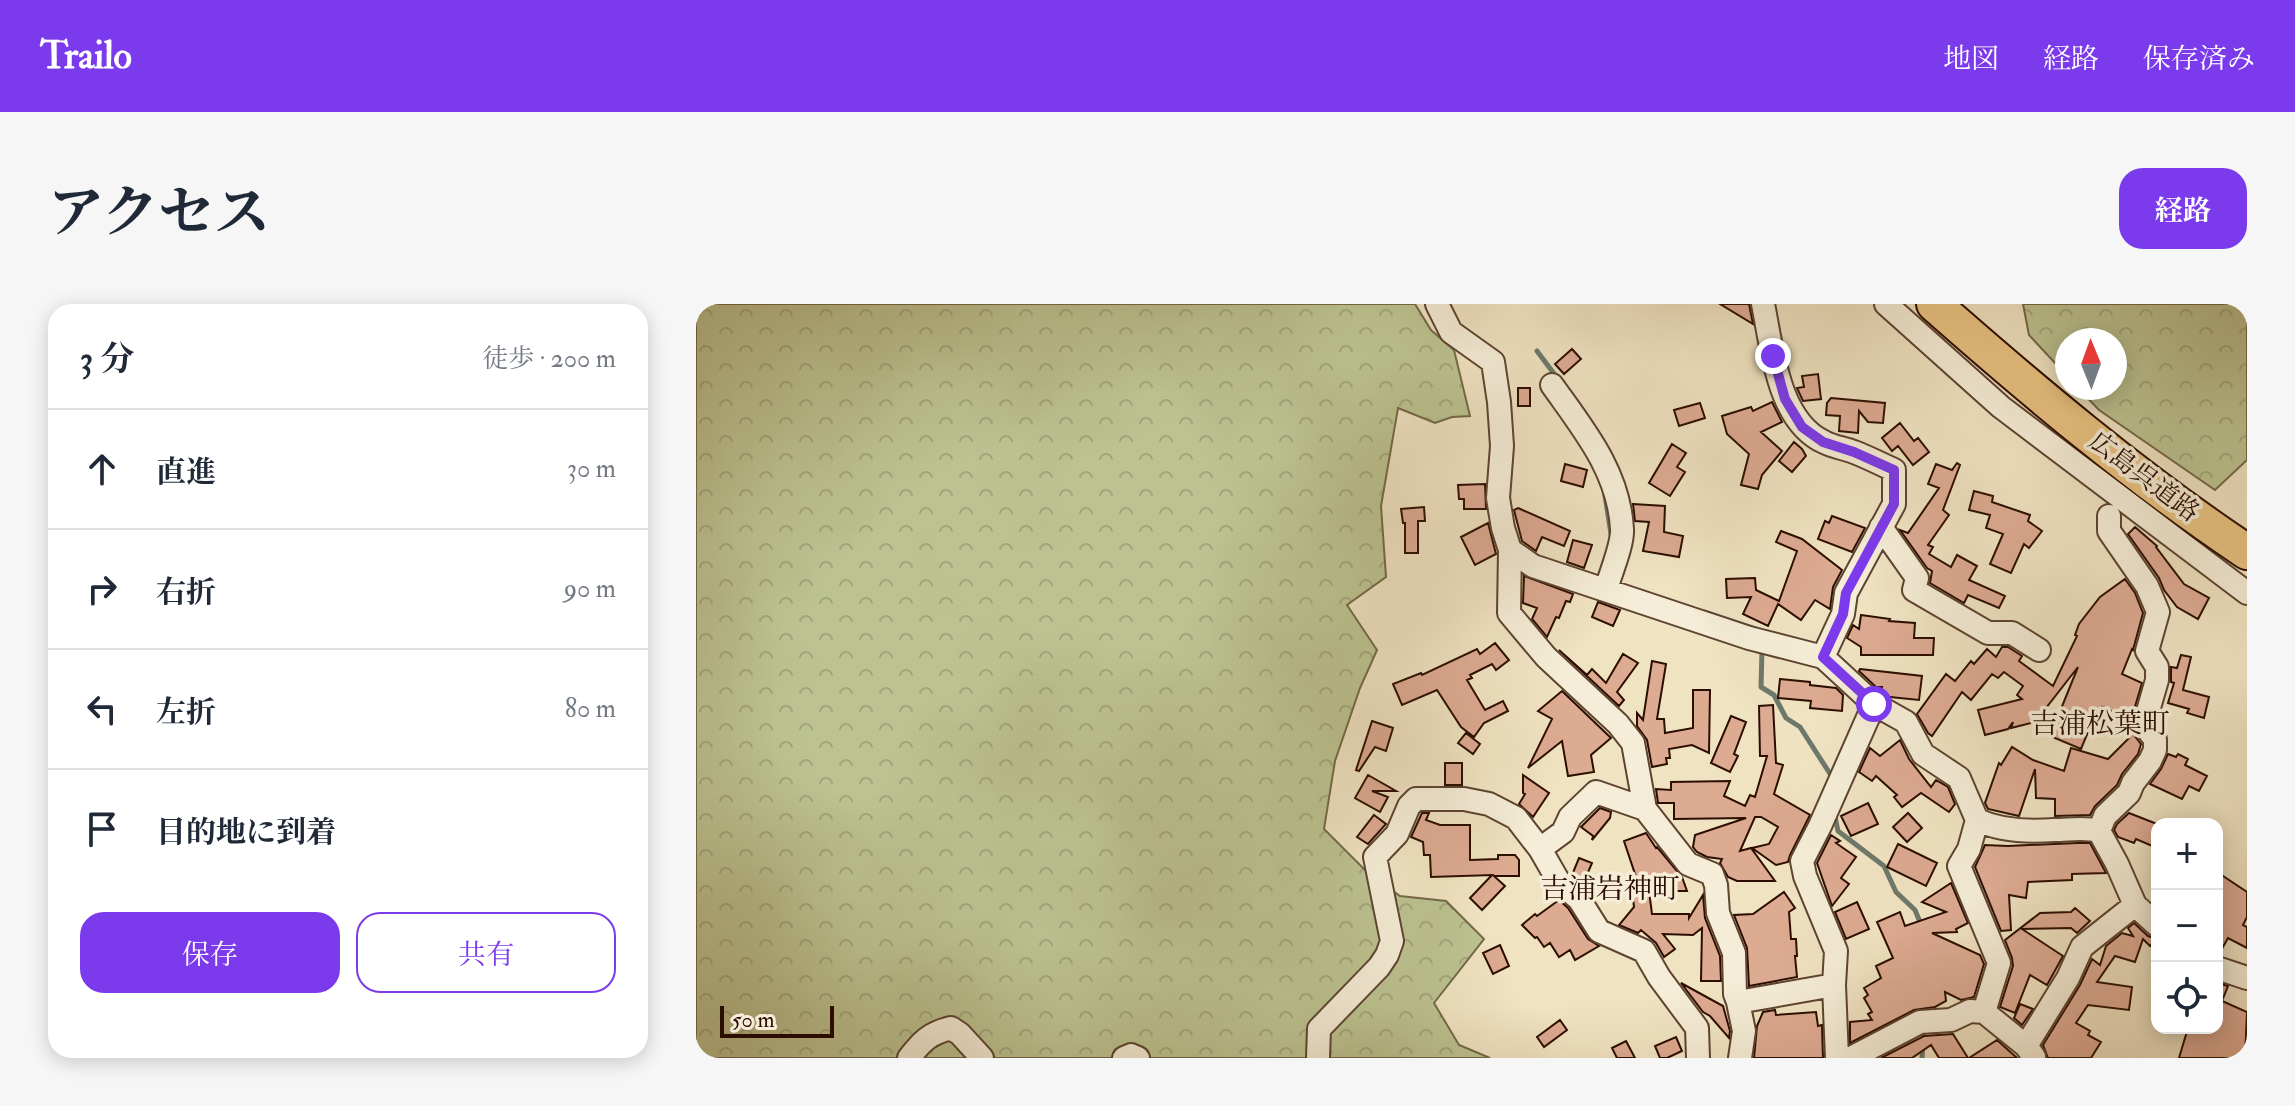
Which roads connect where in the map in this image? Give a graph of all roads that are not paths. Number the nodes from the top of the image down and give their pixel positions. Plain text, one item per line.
1 (1437, 304) edge
2 (1763, 304) edge
3 (1886, 304) edge
4 (1934, 304) edge
5 (1552, 385) dead end
6 (2109, 516) dead end
7 (1881, 527) junction
8 (1510, 550) junction
9 (2247, 552) edge
10 (1606, 590) junction
11 (2247, 593) edge
12 (2039, 650) dead end
13 (1823, 657) junction
14 (1874, 704) junction
15 (1645, 809) junction
16 (1977, 820) junction
17 (2099, 831) junction
18 (1540, 849) junction
19 (2135, 905) junction
20 (2151, 920) edge
21 (2223, 970) edge
22 (2247, 978) edge
23 (1834, 985) junction
24 (1738, 1002) junction
25 (1984, 1012) junction
26 (2030, 1052) edge
27 (909, 1058) edge
28 (982, 1058) edge
29 (1124, 1058) edge
30 (1138, 1058) edge
31 (1318, 1058) edge
32 (1698, 1058) edge
33 (1740, 1058) edge
34 (1837, 1058) edge
35 (1851, 1058) edge

1 - 8 street
2 - 7 street
3 - 11 street
4 - 9 highway, 広島呉道路
5 - 10 street
6 - 17 street
7 - 12 street
7 - 13 street
8 - 10 street
8 - 15 street
10 - 13 street
13 - 14 street
14 - 16 street
14 - 23 street
15 - 18 street
15 - 24 street
16 - 17 street
16 - 25 street
17 - 19 street
18 - 31 street
18 - 32 street
19 - 20 street
19 - 26 street
21 - 22 street
23 - 24 street
23 - 34 street
24 - 33 street
25 - 26 street
25 - 35 street
27 - 28 street
29 - 30 street

